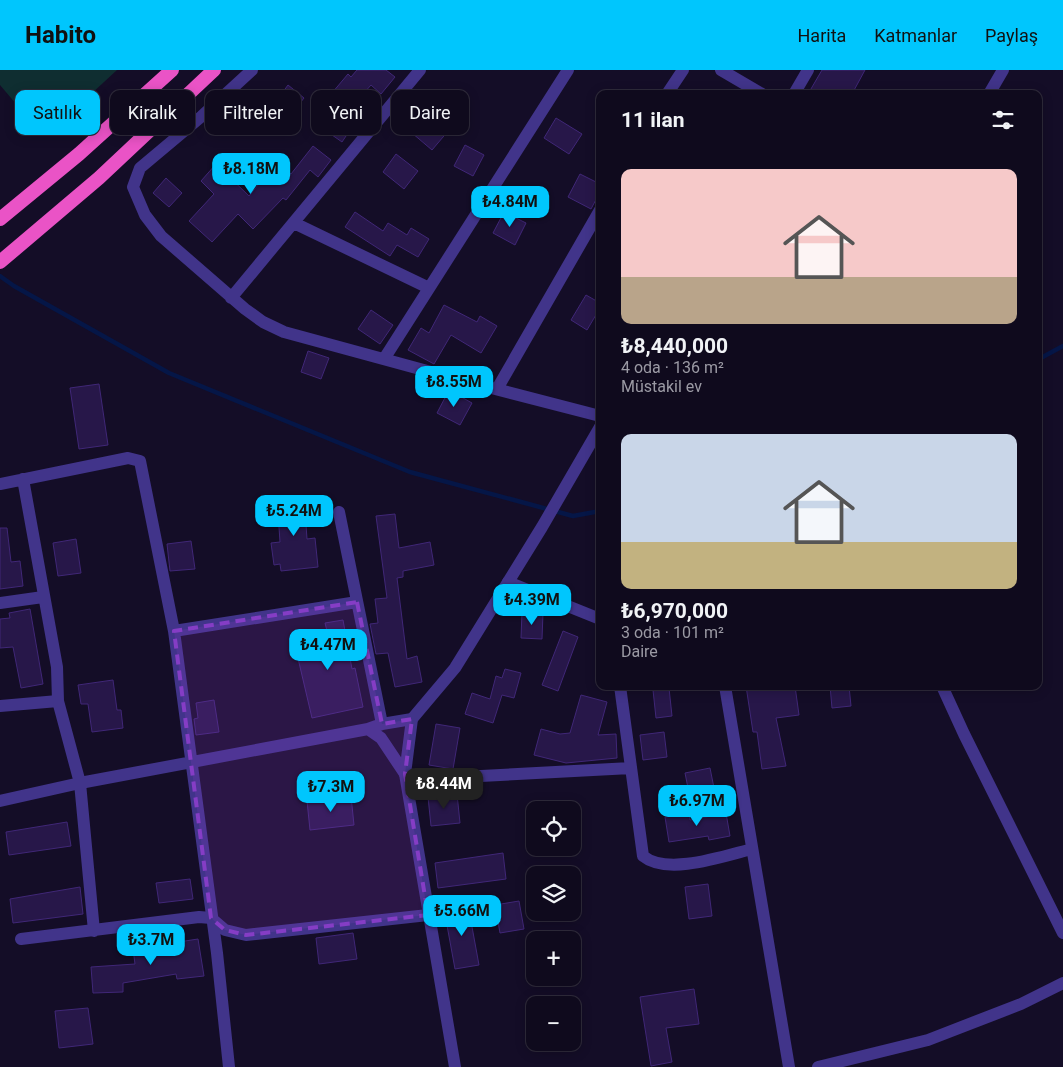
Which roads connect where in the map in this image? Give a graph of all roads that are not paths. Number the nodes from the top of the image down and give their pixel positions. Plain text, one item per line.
1 (172, 70) edge
2 (214, 70) edge
3 (252, 70) edge
4 (420, 70) edge
5 (568, 70) edge
6 (683, 70) edge
7 (721, 70) edge
8 (808, 70) edge
9 (1003, 70) edge
10 (670, 90) edge
11 (755, 90) edge
12 (796, 90) edge
13 (990, 90) edge
14 (596, 217) edge
15 (0, 219) edge
16 (294, 223) junction
17 (0, 262) edge
18 (429, 288) junction
19 (231, 298) junction
20 (384, 359) junction
21 (497, 389) junction
22 (596, 415) edge
23 (596, 434) edge
24 (23, 479) junction
25 (0, 484) edge
26 (339, 512) dead end
27 (508, 582) junction
28 (44, 597) junction
29 (357, 602) junction
30 (0, 603) edge
31 (596, 617) edge
32 (174, 631) junction
33 (621, 690) edge
34 (726, 690) edge
35 (944, 690) edge
36 (58, 702) junction
37 (0, 706) edge
38 (412, 719) junction
39 (382, 724) junction
40 (368, 729) junction
41 (192, 761) junction
42 (631, 768) junction
43 (405, 774) junction
44 (80, 783) junction
45 (0, 801) edge
46 (752, 848) junction
47 (428, 915) junction
48 (211, 918) junction
49 (94, 931) junction
50 (1063, 934) edge
51 (21, 939) dead end
52 (1063, 984) edge
53 (229, 1067) edge
54 (455, 1067) edge
55 (789, 1067) edge
56 (818, 1067) edge

1 - 15 highway
2 - 17 highway
3 - 19 street
4 - 16 street
5 - 18 street
6 - 10 street
7 - 11 street
8 - 12 street
9 - 13 street
14 - 21 street
16 - 18 street
16 - 19 street
18 - 20 street
19 - 20 street
20 - 21 street
21 - 22 street
23 - 27 street
24 - 25 street
24 - 28 street
24 - 32 street
26 - 29 street
27 - 31 street
27 - 38 street
28 - 30 street
28 - 36 street
29 - 32 street
29 - 39 street
32 - 41 street
33 - 42 street
34 - 46 street
35 - 50 street
36 - 37 street
36 - 44 street
38 - 39 street
38 - 43 street
39 - 40 street
40 - 41 street
40 - 43 street
41 - 44 street
41 - 48 street
42 - 43 street
42 - 46 street
43 - 47 street
44 - 45 street
44 - 49 street
46 - 55 street
47 - 48 street
47 - 54 street
48 - 49 street
48 - 53 street
49 - 51 street
52 - 56 street

